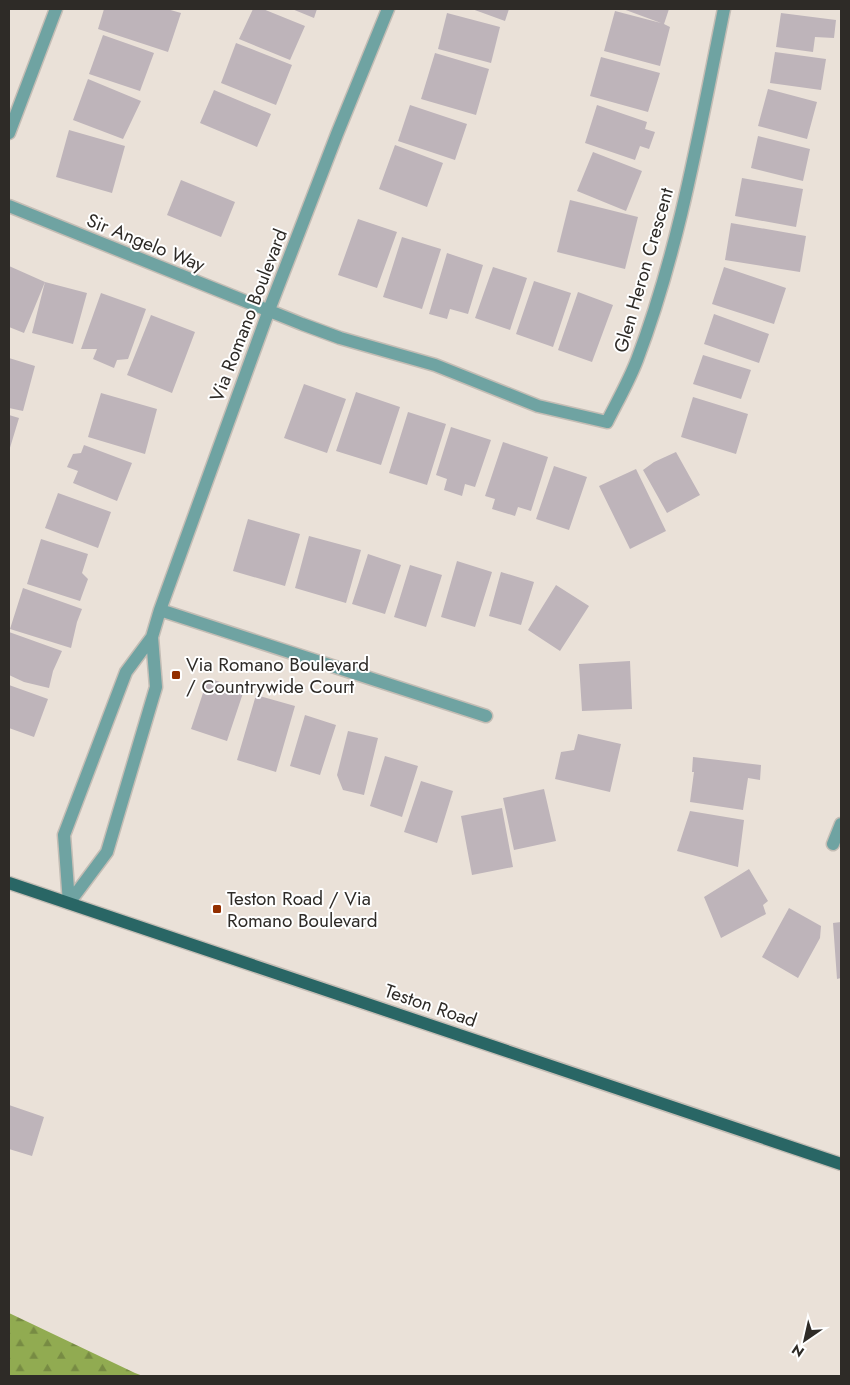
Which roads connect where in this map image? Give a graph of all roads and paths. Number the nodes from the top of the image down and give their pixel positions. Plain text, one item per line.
1 (56, 9) edge
2 (388, 9) edge
3 (724, 9) edge
4 (9, 133) edge
5 (9, 206) edge
6 (269, 310) junction
7 (160, 610) junction
8 (152, 637) junction
9 (486, 716) dead end
10 (841, 824) edge
11 (834, 844) dead end
12 (9, 883) edge
13 (69, 903) junction
14 (841, 1164) edge

1 - 4 street
2 - 6 street, Via Romano Boulevard
3 - 6 street, Glen Heron Crescent
5 - 6 street, Sir Angelo Way
6 - 7 street, Via Romano Boulevard
7 - 8 street, Via Romano Boulevard
7 - 9 street
8 - 13 street, Via Romano Boulevard
8 - 13 street, Via Romano Boulevard
10 - 11 street
12 - 13 main road, Teston Road
13 - 14 main road, Teston Road

